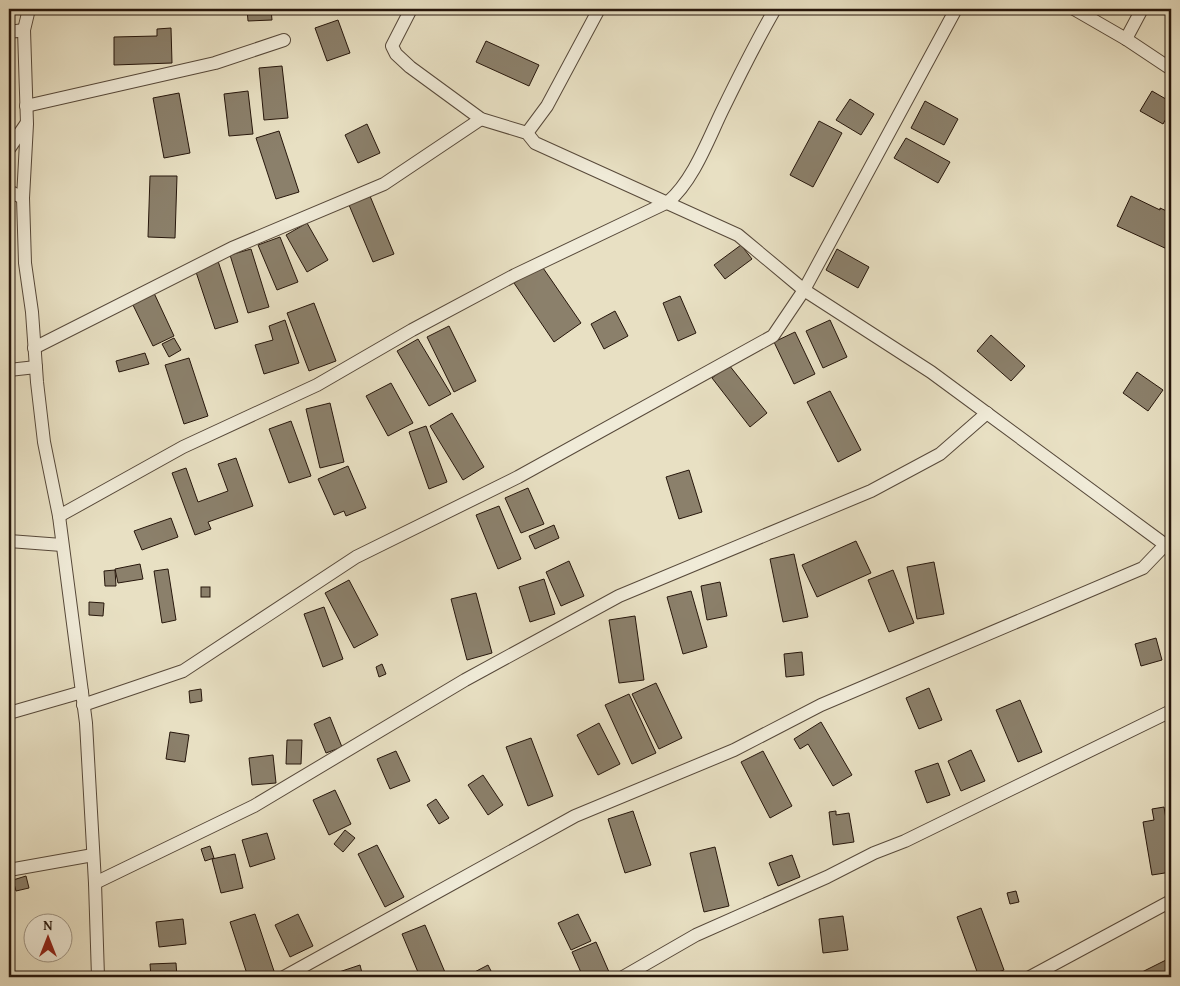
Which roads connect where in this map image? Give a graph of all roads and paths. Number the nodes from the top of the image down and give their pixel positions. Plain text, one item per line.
1 (29, 9) edge
2 (411, 9) edge
3 (599, 9) edge
4 (775, 9) edge
5 (956, 9) edge
6 (1074, 9) edge
7 (1142, 9) edge
8 (24, 30) junction
9 (9, 32) edge
10 (1126, 39) junction
11 (284, 40) dead end
12 (1171, 69) edge
13 (26, 106) junction
14 (481, 119) junction
15 (27, 124) junction
16 (526, 133) junction
17 (9, 149) edge
18 (9, 191) edge
19 (23, 198) junction
20 (668, 202) junction
21 (804, 290) junction
22 (34, 348) junction
23 (36, 367) junction
24 (9, 370) edge
25 (987, 413) junction
26 (58, 516) junction
27 (9, 541) edge
28 (62, 544) junction
29 (1168, 547) edge
30 (82, 698) junction
31 (1171, 711) edge
32 (9, 713) edge
33 (94, 855) junction
34 (9, 870) edge
35 (95, 883) junction
36 (1171, 901) edge
37 (98, 977) edge
38 (284, 977) edge
39 (623, 977) edge
40 (1030, 977) edge

1 - 8 street
2 - 14 street
3 - 16 street
4 - 20 street
5 - 21 street
6 - 10 street
7 - 10 street
8 - 9 street
8 - 13 street
10 - 12 street
11 - 13 street
13 - 15 street
14 - 16 street
14 - 22 street
15 - 17 street
15 - 19 street
16 - 20 street
18 - 19 street
19 - 22 street
20 - 21 street
20 - 26 street
21 - 25 street
21 - 30 street
22 - 23 street
23 - 24 street
23 - 26 street
25 - 29 street
25 - 35 street
26 - 28 street
27 - 28 street
28 - 30 street
29 - 38 street
30 - 32 street
30 - 33 street
31 - 39 street
33 - 34 street
33 - 35 street
35 - 37 street
36 - 40 street

